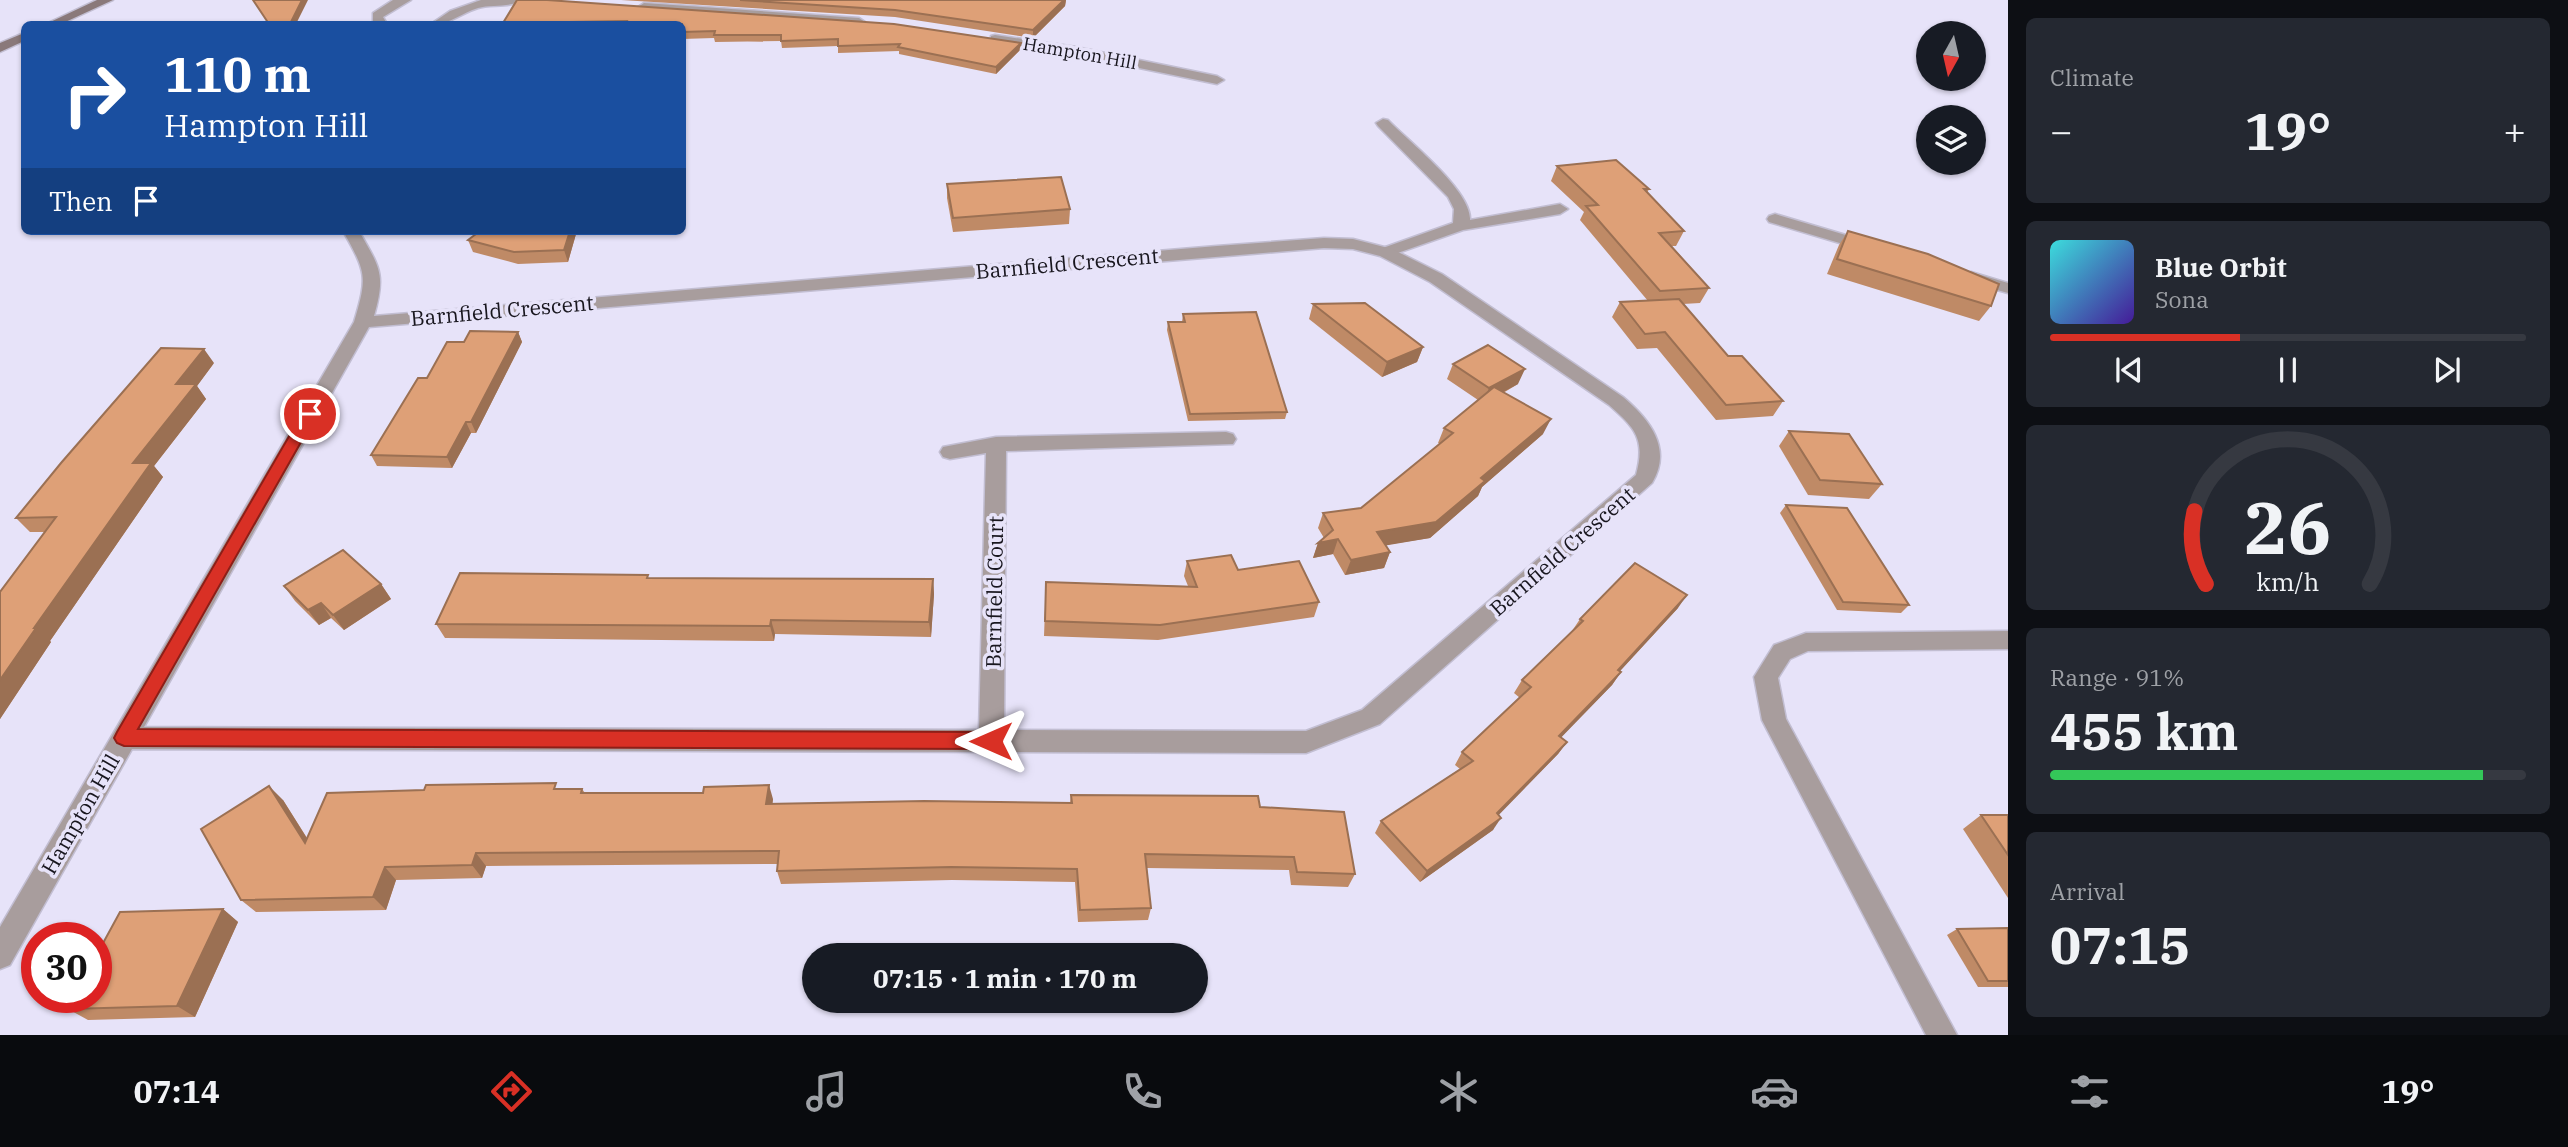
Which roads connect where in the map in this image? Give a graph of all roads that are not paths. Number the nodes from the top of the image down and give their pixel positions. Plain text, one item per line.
1 (107, 0) edge
2 (405, 0) edge
3 (504, 0) edge
4 (515, 0) edge
5 (634, 6) edge
6 (59, 21) edge
7 (377, 21) edge
8 (441, 21) edge
9 (868, 22) edge
10 (977, 36) edge
11 (21, 38) edge
12 (0, 48) edge
13 (1217, 79) dead end
14 (1383, 123) dead end
15 (1560, 209) dead end
16 (1775, 219) dead end
17 (1460, 226) junction
18 (353, 235) edge
19 (1386, 252) junction
20 (1891, 253) edge
21 (1956, 272) edge
22 (2008, 288) edge
23 (363, 322) junction
24 (1226, 439) dead end
25 (996, 444) junction
26 (950, 452) dead end
27 (2008, 640) edge
28 (124, 738) junction
29 (991, 741) junction
30 (0, 955) edge
31 (1942, 1035) edge

1 - 6 street
2 - 7 street
3 - 4 street
3 - 8 street
5 - 9 street
10 - 13 street, Hampton Hill
11 - 12 street
14 - 17 street
15 - 17 street
16 - 20 street
17 - 19 street
18 - 23 street, Hampton Hill
19 - 23 street, Barnfield Crescent
19 - 29 street, Barnfield Crescent
21 - 22 street
23 - 28 street, Hampton Hill
24 - 25 street
25 - 26 street
25 - 29 street, Barnfield Court
27 - 31 street
28 - 29 street, Barnfield Crescent
28 - 30 street, Hampton Hill

